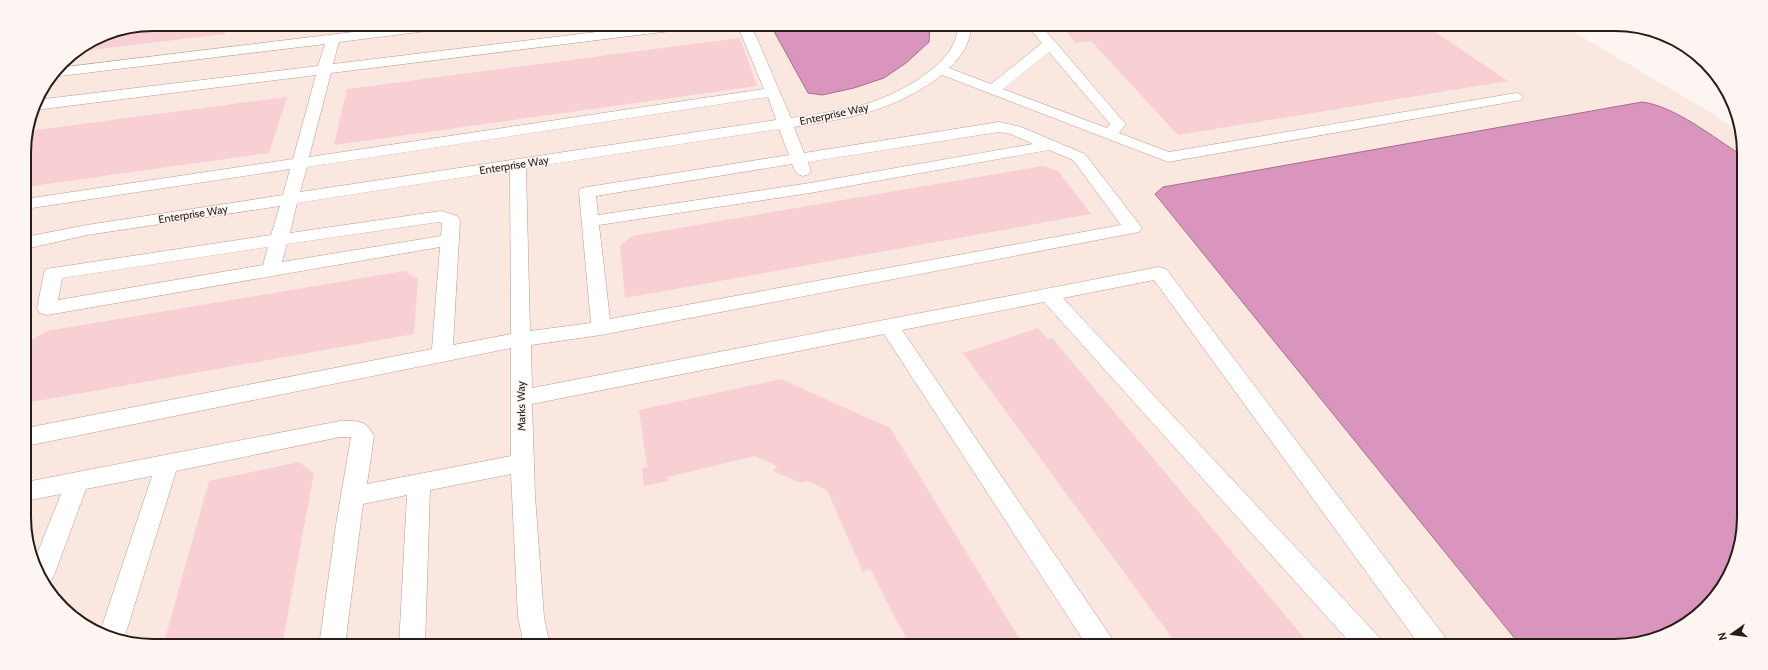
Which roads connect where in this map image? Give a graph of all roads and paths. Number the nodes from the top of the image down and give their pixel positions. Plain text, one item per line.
1 (392, 31) edge
2 (639, 31) edge
3 (747, 31) edge
4 (965, 31) edge
5 (1039, 31) edge
6 (333, 38) junction
7 (1050, 44) junction
8 (324, 70) junction
9 (941, 70) junction
10 (61, 72) edge
11 (992, 90) junction
12 (773, 92) junction
13 (1516, 97) dead end
14 (41, 104) edge
15 (785, 124) junction
16 (1110, 135) junction
17 (1052, 145) junction
18 (799, 160) junction
19 (299, 163) junction
20 (518, 164) junction
21 (810, 188) junction
22 (290, 200) junction
23 (31, 203) edge
24 (591, 221) junction
25 (279, 240) junction
26 (449, 240) junction
27 (31, 242) edge
28 (271, 270) junction
29 (1048, 294) junction
30 (888, 325) junction
31 (601, 328) junction
32 (520, 339) junction
33 (442, 354) junction
34 (521, 398) junction
35 (31, 436) edge
36 (522, 463) junction
37 (167, 464) junction
38 (78, 481) junction
39 (419, 483) junction
40 (31, 491) edge
41 (354, 496) junction
42 (43, 570) edge
43 (112, 632) edge
44 (333, 639) edge
45 (412, 639) edge
46 (536, 639) edge
47 (1097, 639) edge
48 (1364, 639) edge
49 (1431, 639) edge

1 - 6 street
2 - 8 street
3 - 12 street
4 - 9 street, Enterprise Way
5 - 7 street
6 - 8 street
6 - 10 street
7 - 11 street
7 - 16 street
8 - 14 street
8 - 19 street
9 - 11 street
9 - 15 street, Enterprise Way
11 - 16 street
12 - 15 street
12 - 19 street
13 - 16 street
15 - 18 street
15 - 20 street, Enterprise Way
17 - 18 street
17 - 21 street
17 - 31 street
18 - 21 street
18 - 24 street
19 - 22 street
19 - 23 street
20 - 22 street, Enterprise Way
20 - 32 street, Marks Way
21 - 24 street
22 - 25 street
22 - 27 street, Enterprise Way
24 - 31 street
25 - 26 street
25 - 28 street
25 - 28 street
26 - 28 street
26 - 33 street
29 - 30 street
29 - 48 street
29 - 49 street
30 - 34 street
30 - 47 street
31 - 32 street
32 - 33 street
32 - 34 street, Marks Way
33 - 35 street
34 - 36 street, Marks Way
36 - 39 street
36 - 46 street, Marks Way
37 - 38 street
37 - 41 street
37 - 43 street
38 - 40 street
38 - 42 street
39 - 41 street
39 - 45 street
41 - 44 street

